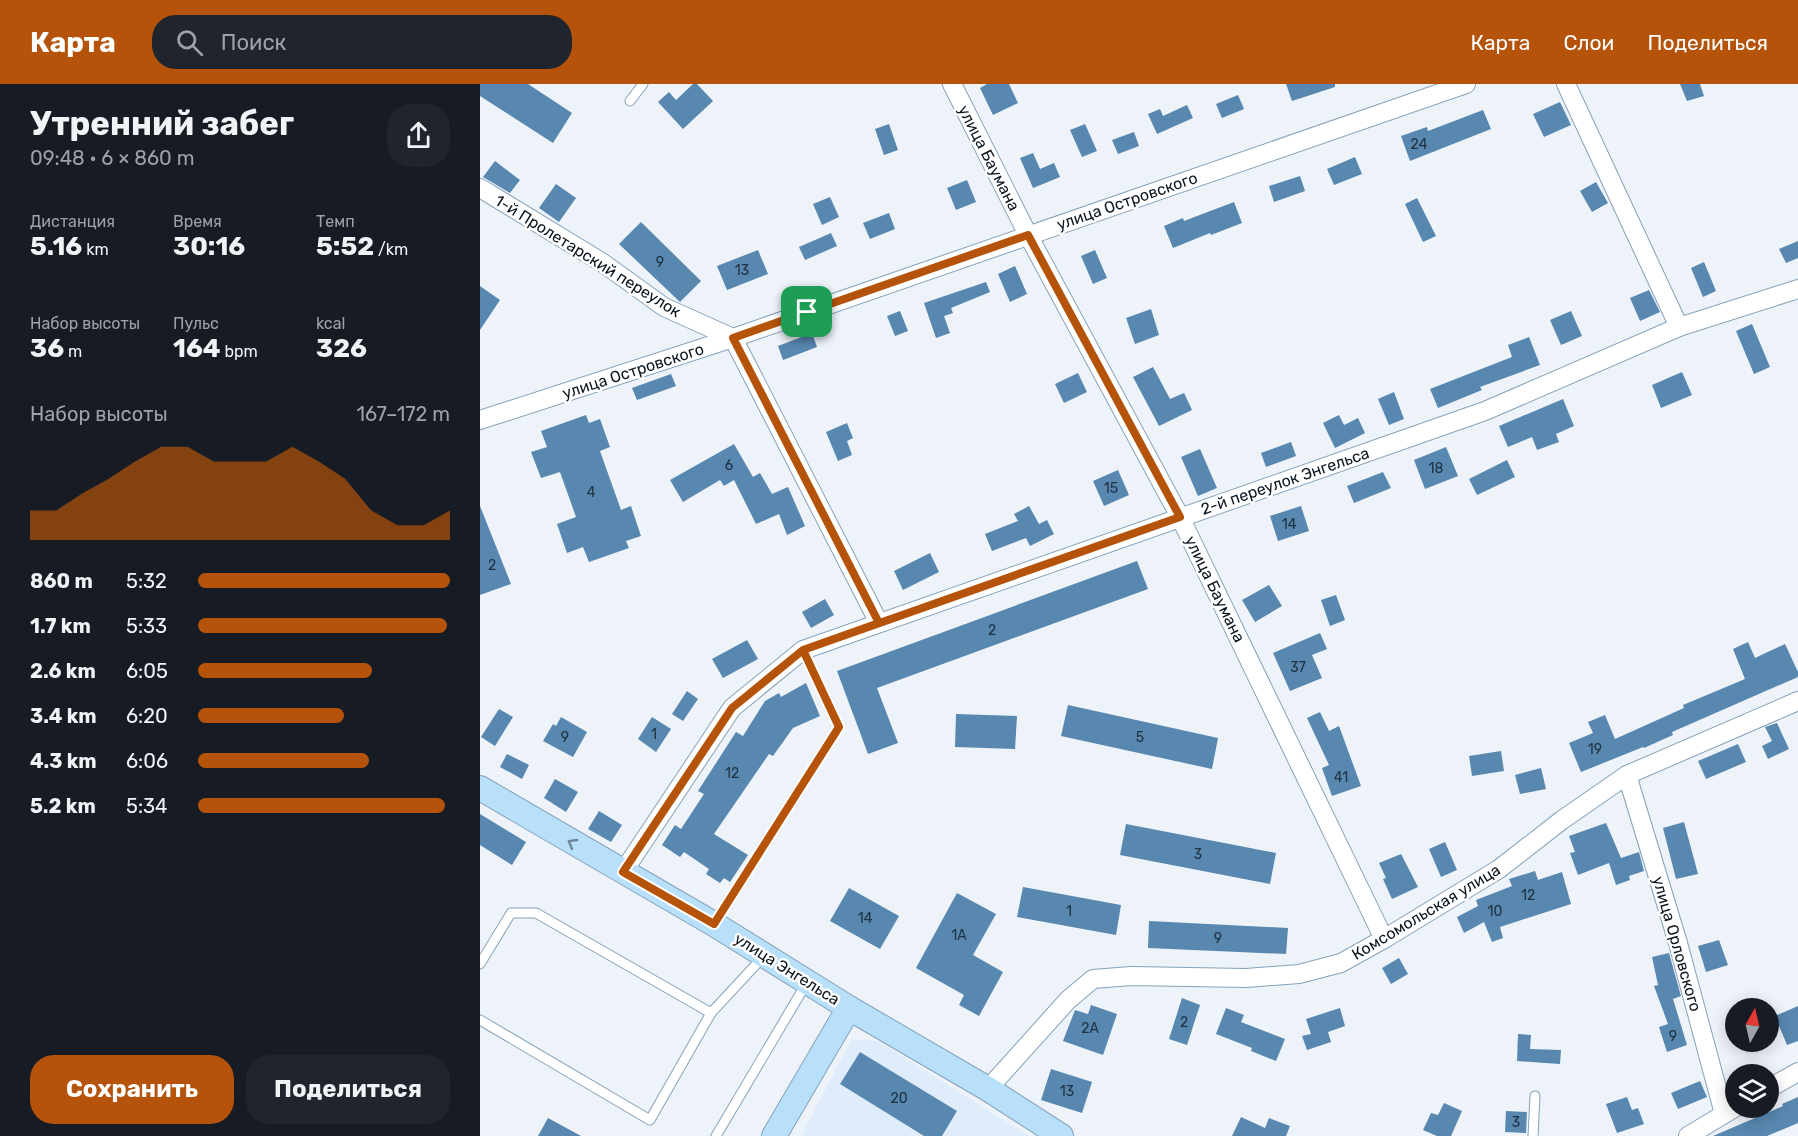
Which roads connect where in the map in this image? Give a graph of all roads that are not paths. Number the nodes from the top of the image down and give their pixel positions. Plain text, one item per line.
1 (643, 84) edge
2 (952, 84) edge
3 (1466, 84) edge
4 (1566, 84) edge
5 (630, 101) dead end
6 (480, 188) edge
7 (1028, 235) junction
8 (1798, 289) edge
9 (1679, 327) junction
10 (733, 338) junction
11 (480, 420) edge
12 (1180, 517) junction
13 (879, 623) junction
14 (803, 650) junction
15 (1798, 701) edge
16 (1627, 775) junction
17 (480, 788) edge
18 (623, 872) junction
19 (714, 924) junction
20 (1384, 939) junction
21 (765, 955) junction
22 (480, 964) edge
23 (808, 982) junction
24 (849, 1008) junction
25 (711, 1013) junction
26 (480, 1020) edge
27 (1798, 1071) edge
28 (1779, 1082) edge
29 (988, 1089) junction
30 (1725, 1095) edge
31 (1535, 1096) dead end
32 (1725, 1114) edge
33 (716, 1136) edge
34 (774, 1136) edge
35 (1061, 1136) edge
36 (1533, 1136) edge
37 (1688, 1136) edge

1 - 5 lane
2 - 7 street, улица Баумана
3 - 7 street, улица Островского
4 - 9 street
6 - 10 street, 1-й Пролетарский переулок
7 - 10 street, улица Островского
7 - 12 street, улица Баумана
8 - 9 street, 2-й переулок Энгельса
9 - 12 street, 2-й переулок Энгельса
10 - 11 street, улица Островского
10 - 13 street
12 - 13 street, 2-й переулок Энгельса
12 - 20 street, улица Баумана
13 - 14 street, 2-й переулок Энгельса
14 - 18 street, 2-й переулок Энгельса
14 - 19 lane
15 - 16 street, Комсомольская улица
16 - 20 street, Комсомольская улица
16 - 30 street, улица Орловского
18 -> 17 street, улица Энгельса
18 - 19 street, улица Энгельса
19 - 21 street, улица Энгельса
20 - 29 street, Комсомольская улица
21 - 23 street, улица Энгельса
21 - 25 lane
22 - 25 lane
23 - 24 street, улица Энгельса
23 - 33 lane
24 - 29 street, улица Энгельса
24 - 34 street
25 - 26 lane
27 - 28 street
29 - 35 street, улица Энгельса
31 - 36 lane
32 - 37 street, улица Орловского

